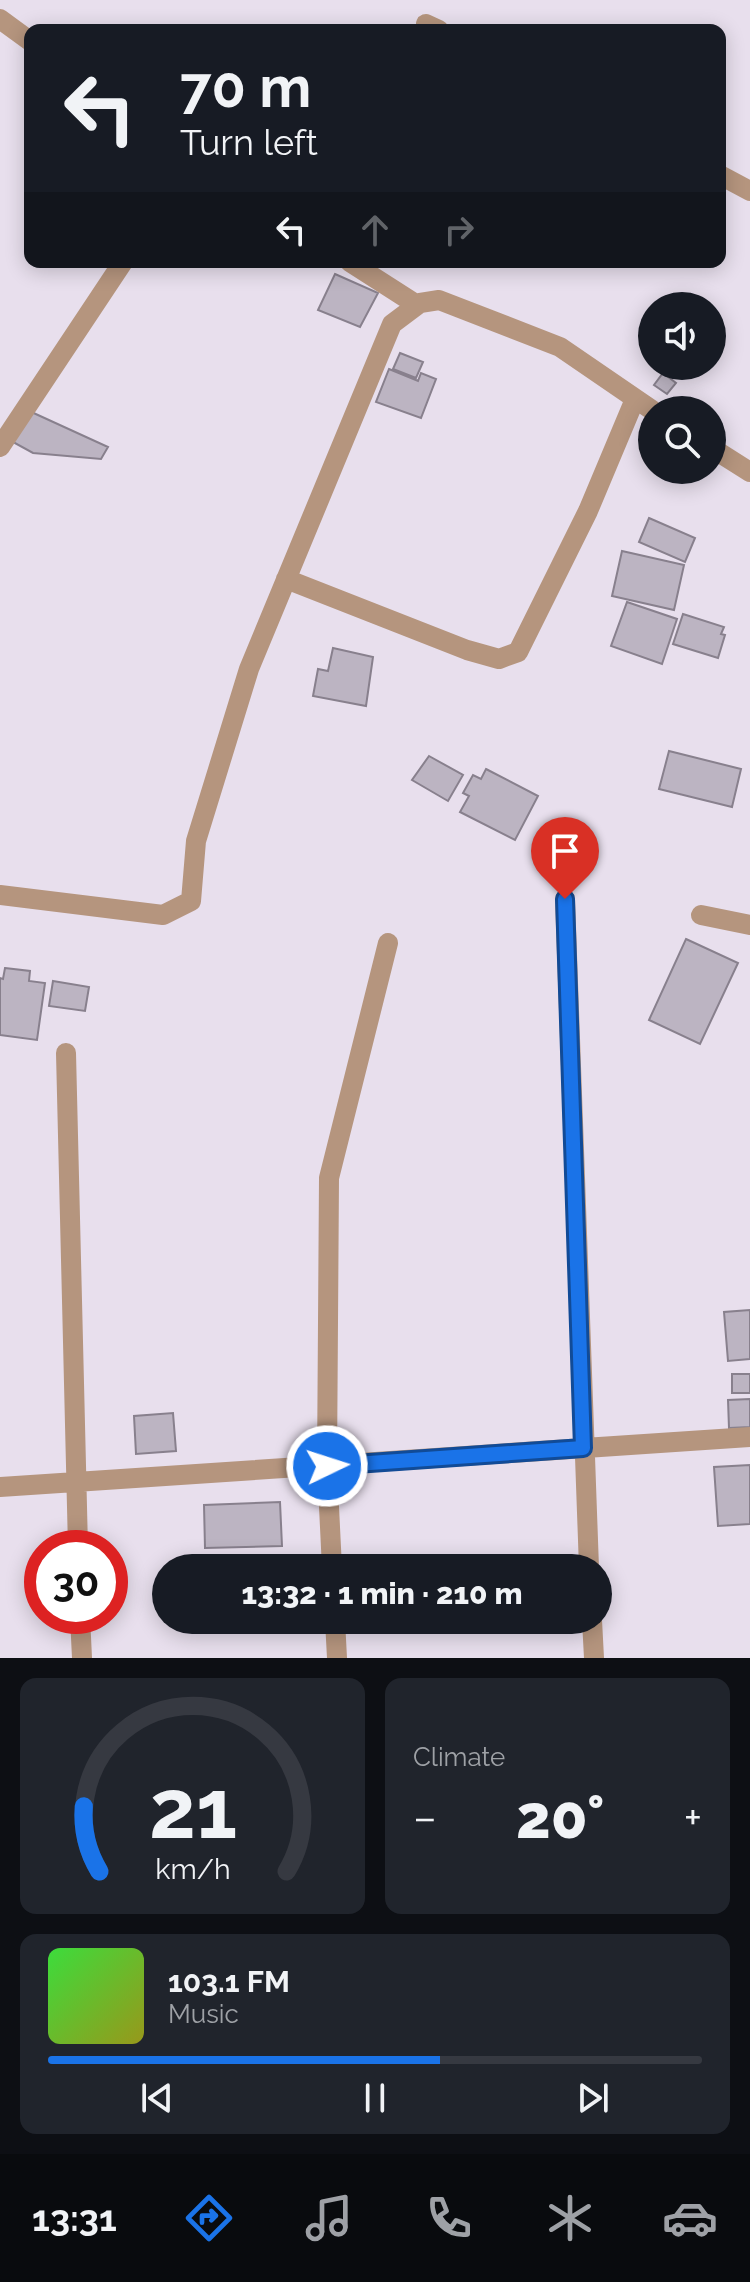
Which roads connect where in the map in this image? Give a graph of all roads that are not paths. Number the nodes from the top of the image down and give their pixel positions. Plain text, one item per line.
1 (0, 19) edge
2 (24, 37) edge
3 (726, 178) edge
4 (750, 191) edge
5 (119, 268) edge
6 (359, 268) edge
7 (417, 305) junction
8 (638, 400) edge
9 (638, 415) edge
10 (0, 447) edge
11 (726, 457) edge
12 (750, 472) edge
13 (286, 579) junction
14 (0, 895) edge
15 (565, 899) dead end
16 (701, 915) dead end
17 (750, 925) edge
18 (388, 943) dead end
19 (66, 1053) dead end
20 (750, 1437) edge
21 (583, 1448) junction
22 (327, 1466) junction
23 (76, 1482) junction
24 (0, 1487) edge
25 (77, 1530) edge
26 (331, 1554) edge
27 (588, 1554) edge
28 (81, 1634) edge
29 (336, 1634) edge
30 (593, 1634) edge
31 (82, 1658) edge
32 (337, 1658) edge
33 (594, 1658) edge

1 - 2 street
3 - 4 street
5 - 10 street
6 - 7 street
7 - 8 street
7 - 13 street
9 - 13 street
11 - 12 street
13 - 14 street
15 - 21 street
16 - 17 street
18 - 22 street
19 - 23 street
20 - 21 street
21 - 22 street
21 - 27 street
22 - 23 street
22 - 26 street
23 - 24 street
23 - 25 street
28 - 31 street
29 - 32 street
30 - 33 street

